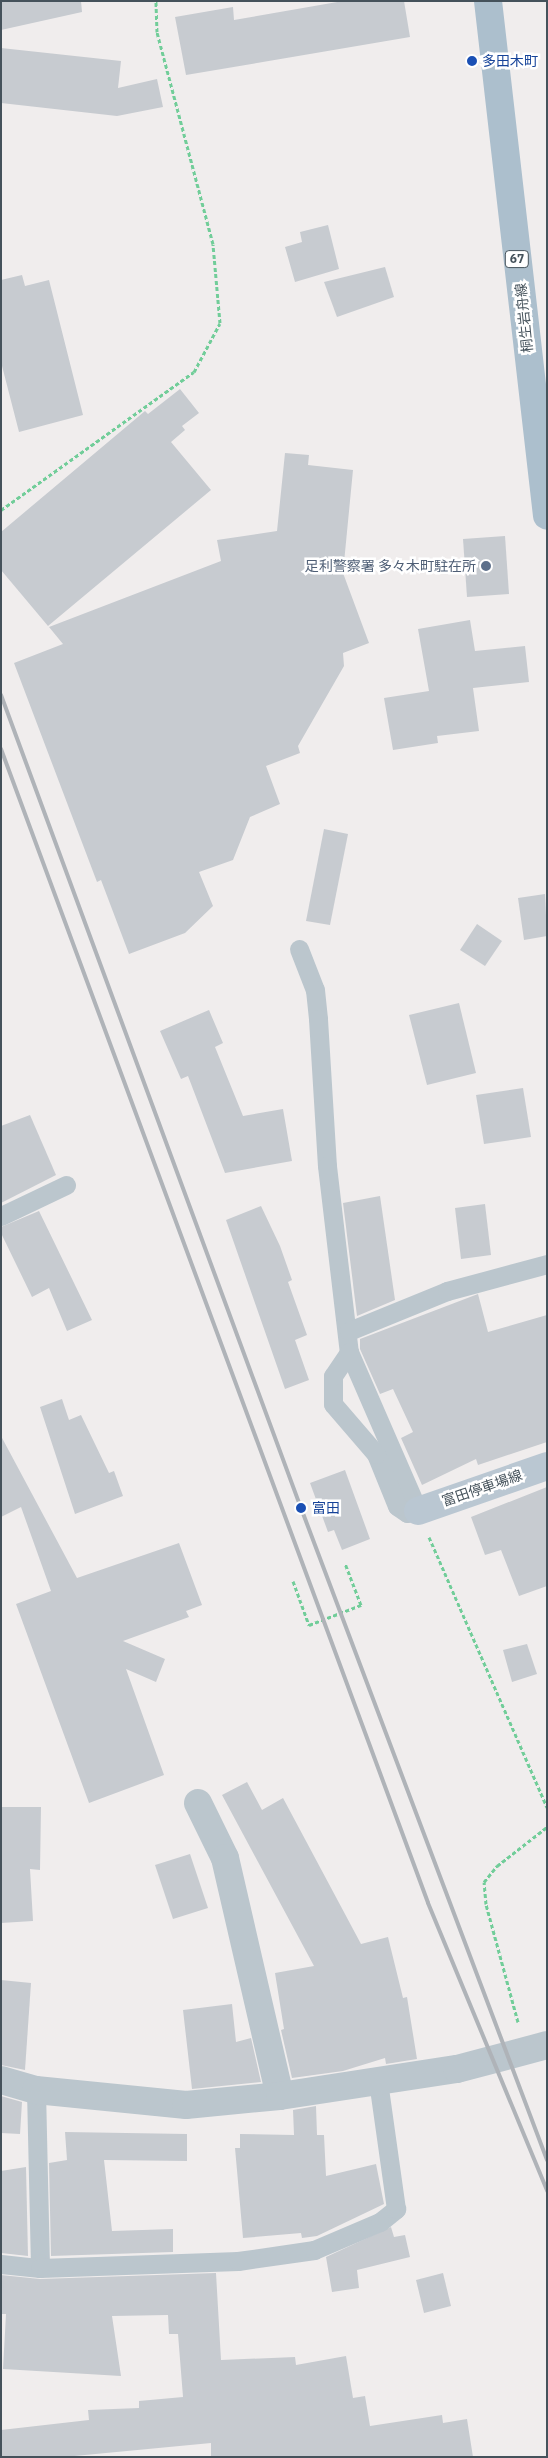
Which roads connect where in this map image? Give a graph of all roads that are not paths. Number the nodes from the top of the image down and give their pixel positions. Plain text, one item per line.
1 (488, 1) edge
2 (547, 516) edge
3 (299, 949) dead end
4 (66, 1185) dead end
5 (1, 1216) edge
6 (547, 1264) edge
7 (349, 1331) junction
8 (349, 1352) junction
9 (547, 1466) edge
10 (418, 1511) junction
11 (198, 1803) dead end
12 (547, 2045) edge
13 (1, 2080) edge
14 (378, 2081) junction
15 (36, 2090) junction
16 (280, 2096) junction
17 (1, 2264) edge
18 (40, 2268) junction

1 - 2 main road, 桐生岩舟線 / 67
3 - 7 lane
4 - 5 lane
6 - 7 lane
7 - 8 lane
8 - 10 lane
8 - 10 lane
9 - 10 main road, 富田停車場線
11 - 16 street
12 - 14 street
13 - 15 street
14 - 16 street
14 - 18 lane
15 - 16 street
15 - 18 lane
17 - 18 lane

